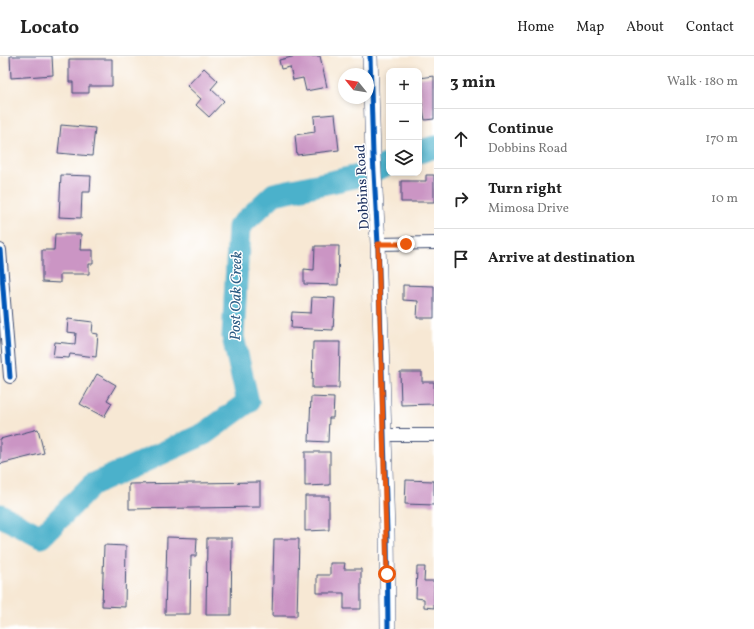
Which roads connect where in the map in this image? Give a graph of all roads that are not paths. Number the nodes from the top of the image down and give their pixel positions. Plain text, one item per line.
1 (370, 56) edge
2 (434, 243) edge
3 (378, 244) junction
4 (0, 250) edge
5 (10, 377) dead end
6 (383, 435) junction
7 (434, 435) edge
8 (388, 629) edge

1 - 3 street, Dobbins Road
2 - 3 street
3 - 6 street, Dobbins Road
4 - 5 street
6 - 7 street
6 - 8 street, Dobbins Road

